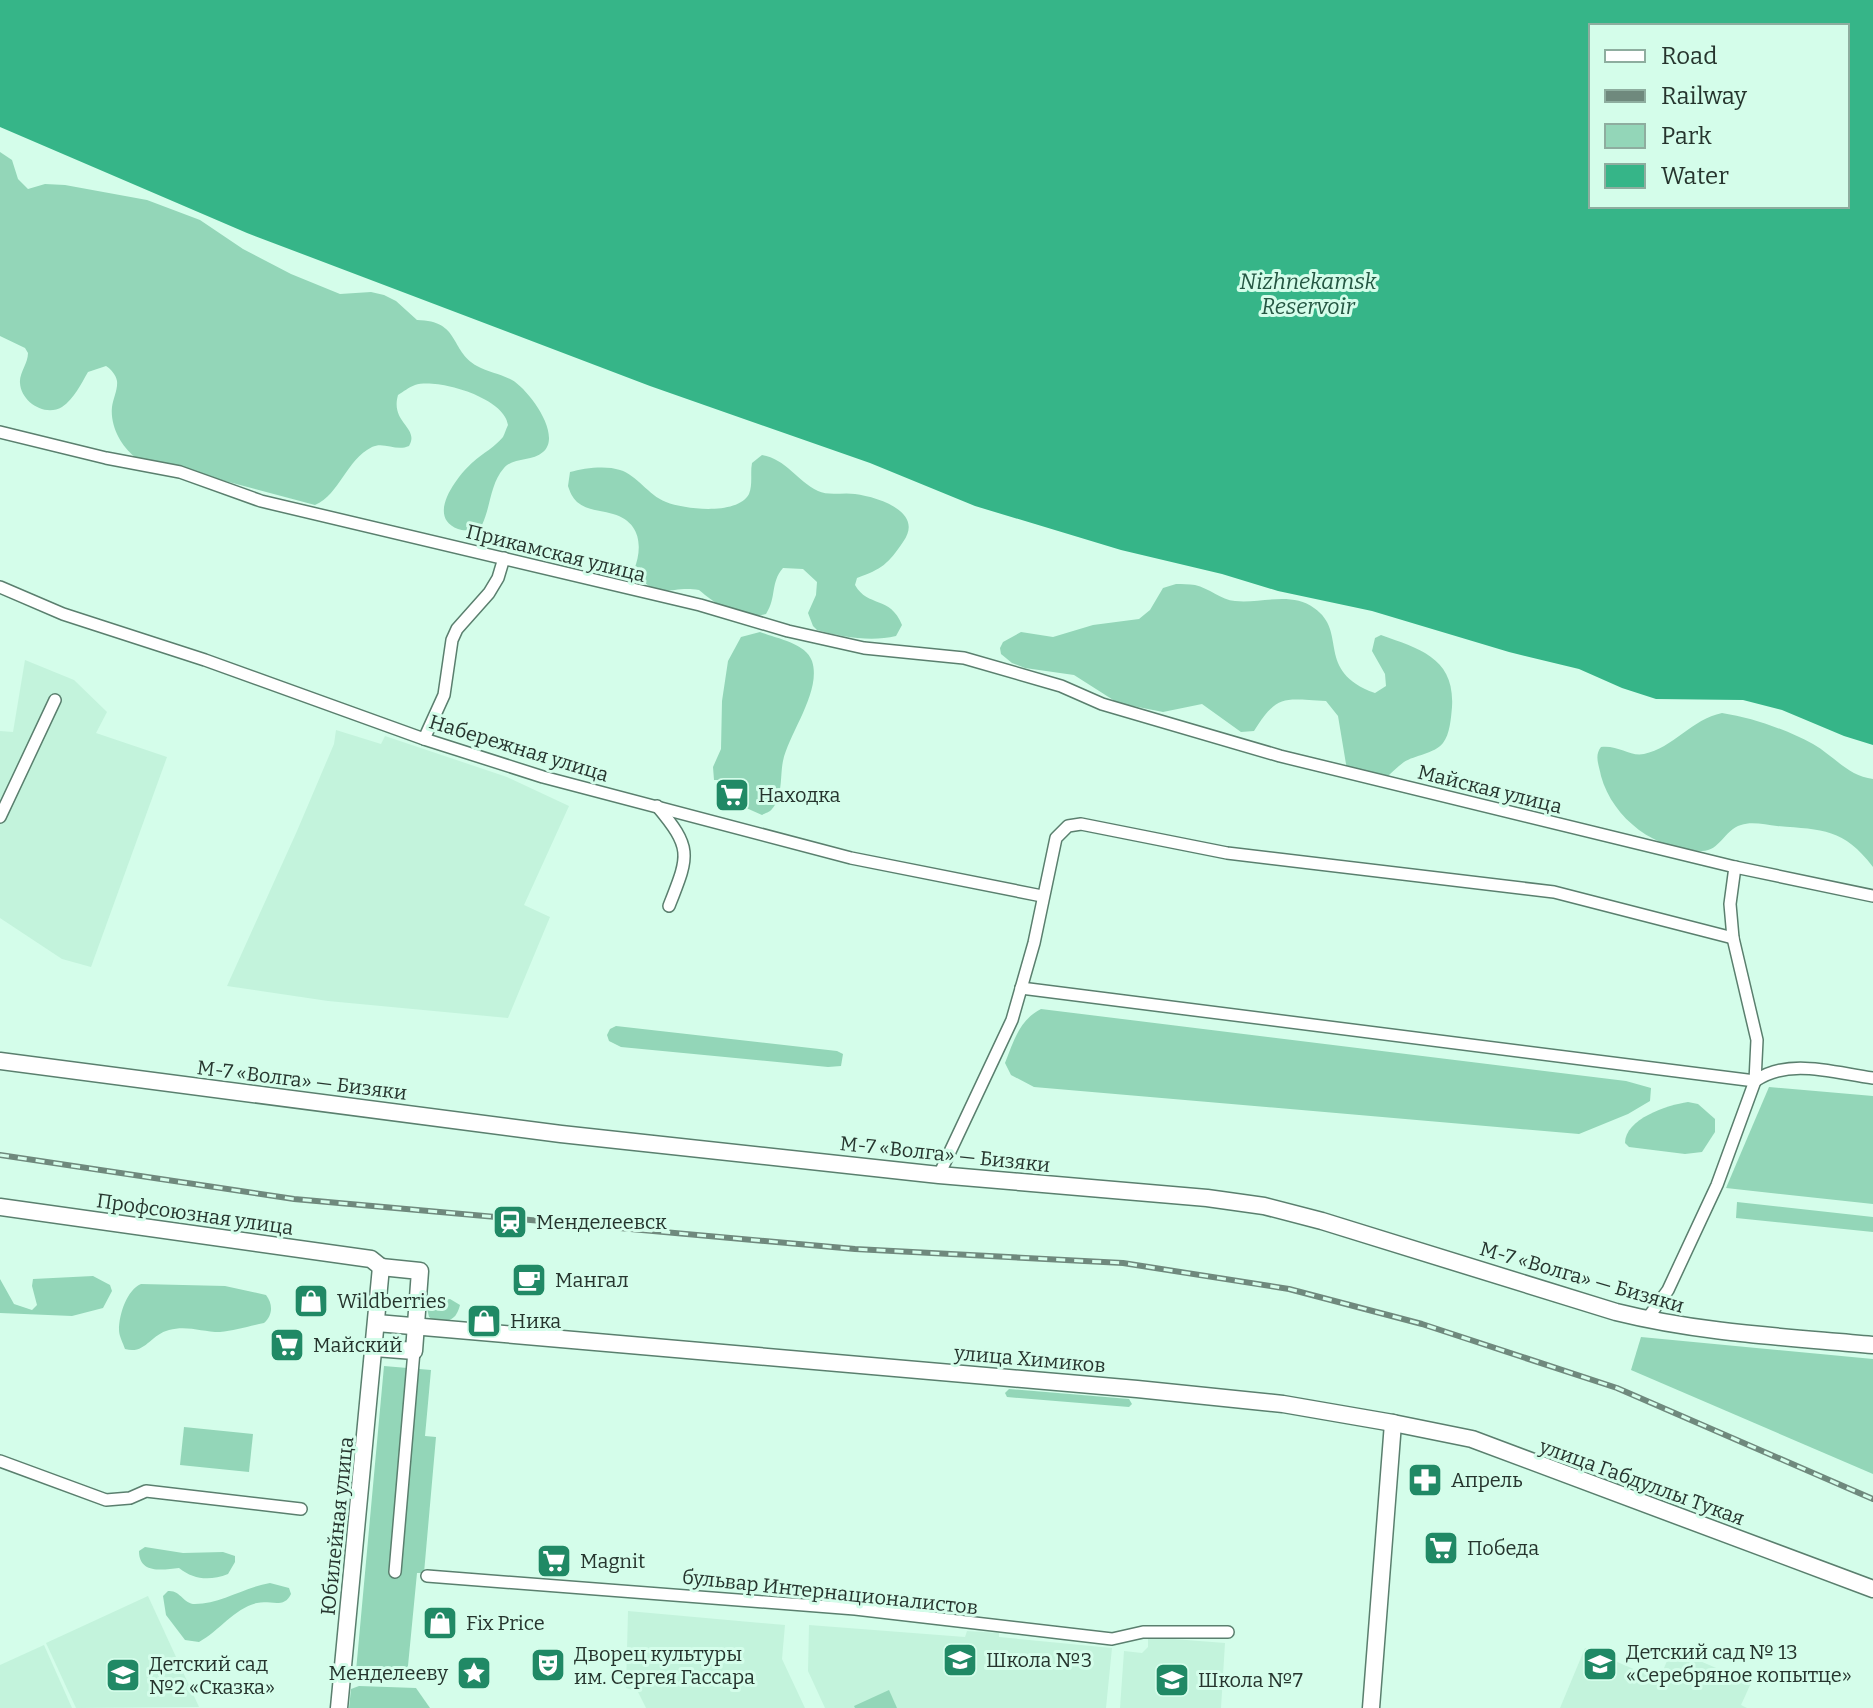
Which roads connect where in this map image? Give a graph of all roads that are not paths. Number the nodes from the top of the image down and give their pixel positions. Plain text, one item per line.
1 (0, 432) edge
2 (504, 558) junction
3 (0, 587) edge
4 (55, 700) dead end
5 (1102, 704) joint
6 (424, 739) junction
7 (656, 806) junction
8 (0, 817) edge
9 (1735, 867) junction
10 (1042, 896) junction
11 (1873, 896) edge
12 (669, 906) dead end
13 (1733, 938) junction
14 (1021, 988) junction
15 (0, 1061) edge
16 (1873, 1078) edge
17 (1755, 1081) junction
18 (939, 1175) junction
19 (0, 1207) edge
20 (381, 1267) junction
21 (1647, 1319) junction
22 (377, 1323) junction
23 (416, 1327) junction
24 (1873, 1345) edge
25 (375, 1348) junction
26 (414, 1351) junction
27 (1393, 1423) junction
28 (0, 1461) edge
29 (301, 1509) dead end
30 (395, 1572) dead end
31 (427, 1576) dead end
32 (1873, 1589) edge
33 (1228, 1632) dead end
34 (339, 1708) edge
35 (1371, 1708) edge

1 - 2 street, Прикамская улица
2 - 5 street, Прикамская улица
2 - 6 street
3 - 6 street, Набережная улица
4 - 8 street
5 - 9 street, Майская улица
6 - 7 street, Набережная улица
7 - 10 street, Набережная улица
7 - 12 street
9 - 11 street, Майская улица
9 - 13 street
10 - 13 street
10 - 14 street
13 - 17 street
14 - 17 street
14 - 18 street
15 - 18 main road, М-7 «Волга» — Бизяки
16 - 17 street
17 - 21 street
18 - 21 main road, М-7 «Волга» — Бизяки
19 - 20 main road, Профсоюзная улица
20 - 22 main road, Юбилейная улица
20 - 23 main road, Профсоюзная улица
21 - 24 main road, М-7 «Волга» — Бизяки
22 - 23 main road, улица Химиков
22 - 25 main road, Юбилейная улица
23 - 26 main road
23 - 27 main road, улица Химиков
25 - 26 main road
25 - 34 main road, Юбилейная улица
26 - 30 street
27 - 32 main road, улица Габдуллы Тукая
27 - 35 main road
28 - 29 street
31 - 33 street, бульвар Интернационалистов

